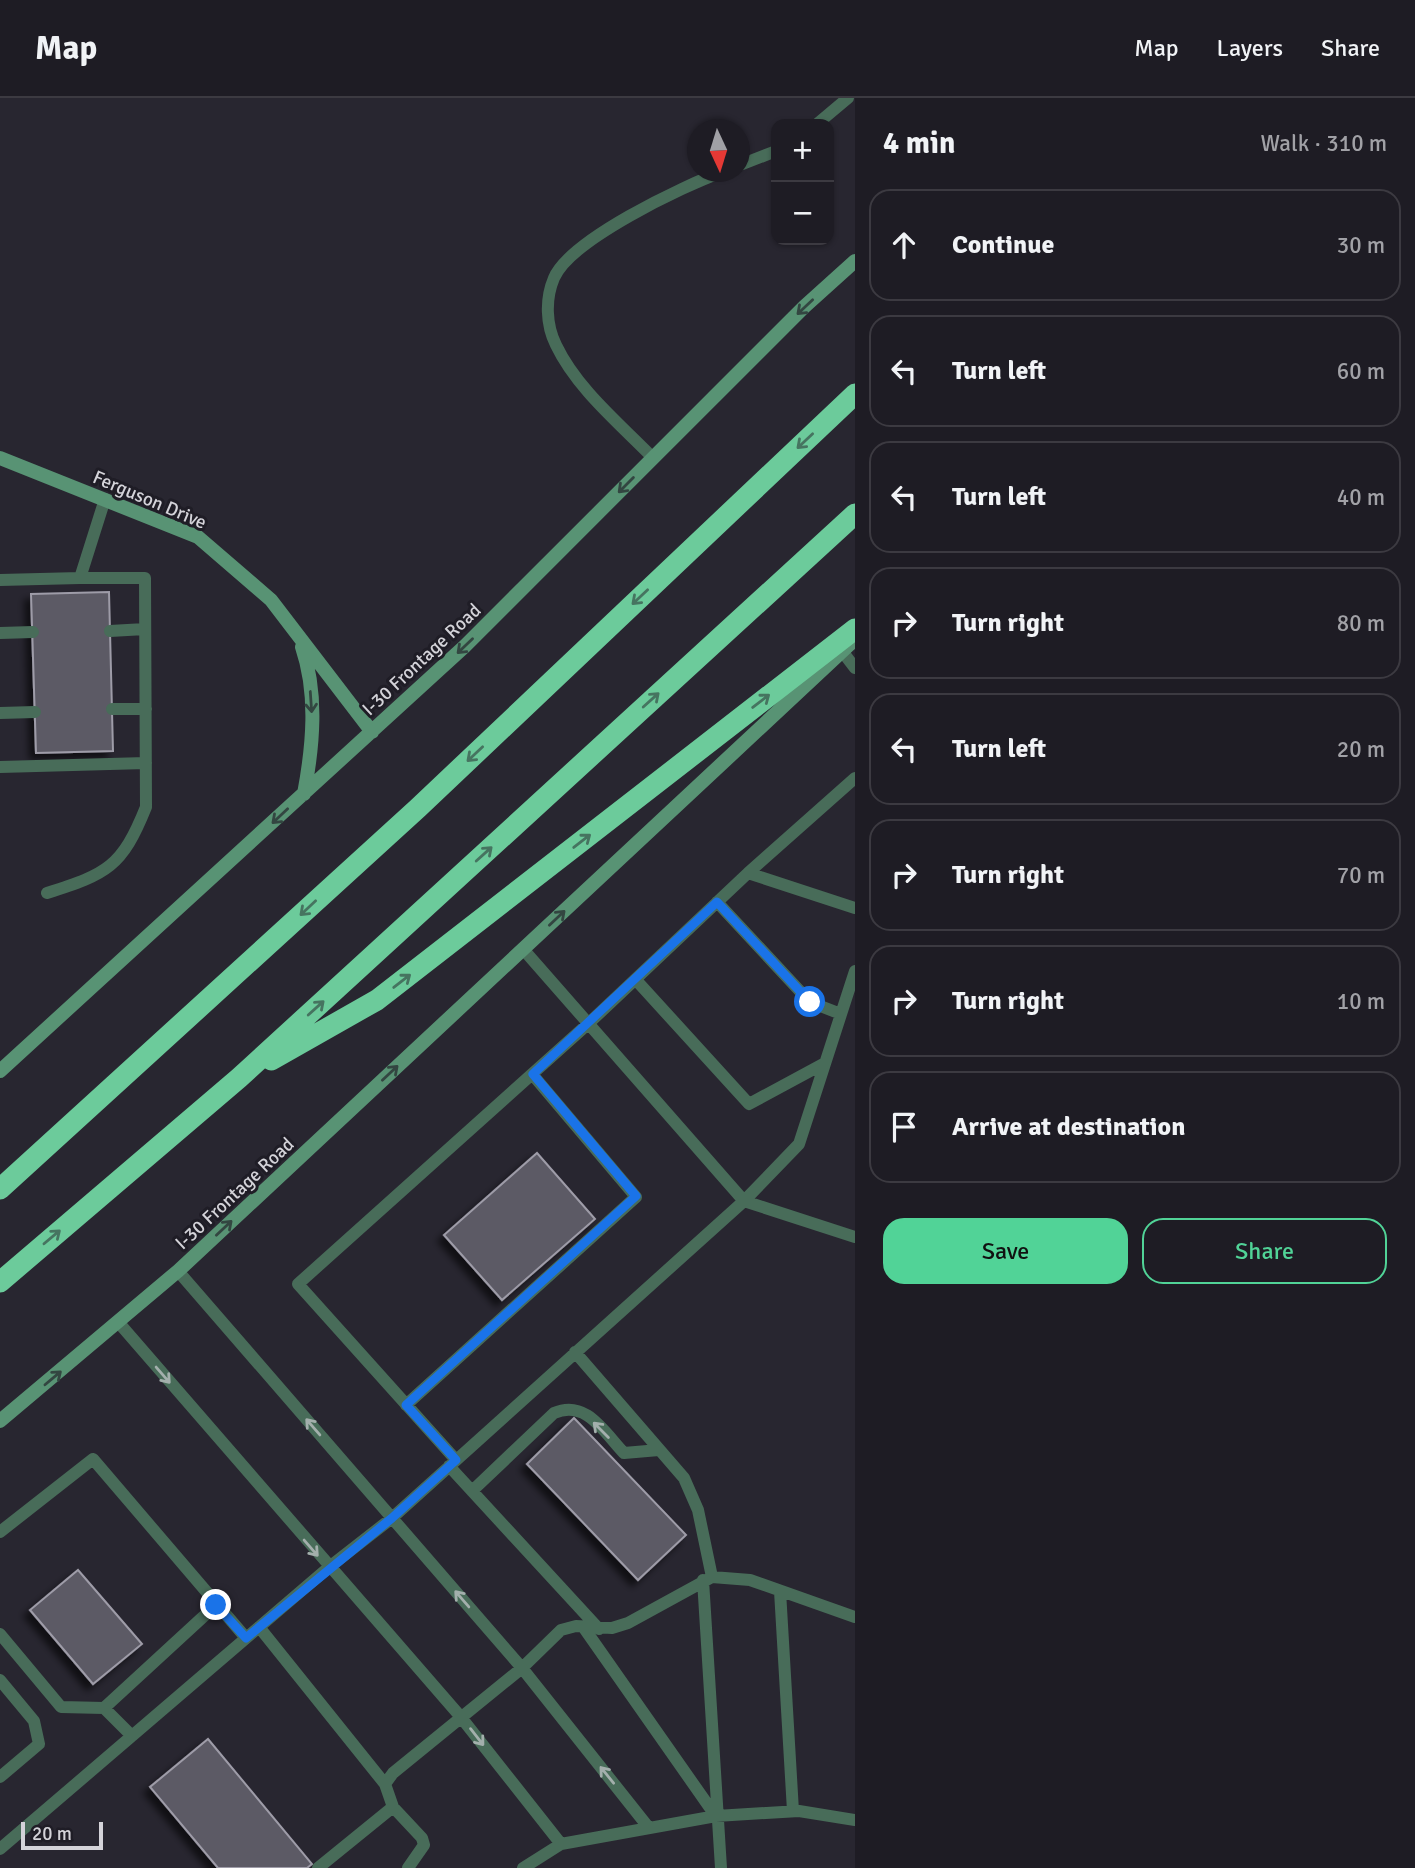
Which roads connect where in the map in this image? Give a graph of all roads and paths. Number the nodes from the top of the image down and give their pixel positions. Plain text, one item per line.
1 (848, 98) edge
2 (823, 119) edge
3 (771, 153) edge
4 (750, 161) edge
5 (695, 182) edge
6 (855, 261) edge
7 (855, 394) edge
8 (0, 458) edge
9 (653, 458) junction
10 (105, 499) junction
11 (855, 514) edge
12 (80, 578) junction
13 (0, 580) edge
14 (145, 629) junction
15 (855, 629) edge
16 (110, 631) dead end
17 (33, 632) dead end
18 (0, 633) edge
19 (298, 635) junction
20 (855, 639) edge
21 (842, 652) junction
22 (855, 668) edge
23 (112, 709) dead end
24 (146, 709) junction
25 (35, 712) dead end
26 (0, 713) edge
27 (372, 732) junction
28 (146, 762) junction
29 (0, 767) edge
30 (855, 778) edge
31 (304, 794) junction
32 (748, 873) junction
33 (47, 892) dead end
34 (717, 902) junction
35 (855, 908) edge
36 (523, 949) junction
37 (855, 971) edge
38 (636, 979) junction
39 (841, 1014) junction
40 (589, 1023) junction
41 (825, 1063) junction
42 (0, 1071) edge
43 (533, 1074) junction
44 (239, 1078) junction
45 (0, 1189) edge
46 (744, 1201) junction
47 (855, 1237) edge
48 (178, 1271) junction
49 (0, 1282) edge
50 (119, 1323) junction
51 (575, 1352) junction
52 (406, 1405) junction
53 (0, 1421) edge
54 (660, 1450) junction
55 (453, 1463) junction
56 (472, 1491) junction
57 (392, 1518) junction
58 (0, 1532) edge
59 (328, 1568) junction
60 (708, 1579) junction
61 (780, 1591) junction
62 (216, 1605) junction
63 (855, 1617) edge
64 (259, 1627) junction
65 (584, 1628) junction
66 (599, 1629) junction
67 (0, 1634) edge
68 (246, 1638) junction
69 (522, 1668) junction
70 (0, 1680) edge
71 (104, 1708) junction
72 (460, 1716) junction
73 (132, 1736) junction
74 (0, 1777) edge
75 (385, 1784) junction
76 (393, 1807) junction
77 (793, 1811) junction
78 (716, 1815) junction
79 (855, 1820) edge
80 (649, 1828) junction
81 (561, 1844) junction
82 (0, 1849) edge
83 (323, 1864) edge
84 (408, 1868) edge
85 (523, 1868) edge
86 (720, 1868) edge

1 - 2 lane
3 - 4 lane
5 - 9 lane
6 -> 9 main road, I-30 Frontage Road
7 -> 45 highway
8 - 10 main road, Ferguson Drive
9 -> 27 main road, I-30 Frontage Road
10 - 12 lane
10 - 19 main road, Ferguson Drive
44 -> 11 highway
12 - 13 lane
12 - 14 lane
14 - 16 lane
14 - 24 lane
44 -> 15 highway
17 - 18 lane
19 - 27 main road, Ferguson Drive
19 -> 31 main road
20 - 21 main road, I-30 Frontage Road
21 - 22 lane
36 -> 21 main road, I-30 Frontage Road
23 - 24 lane
24 - 28 lane
25 - 26 lane
27 - 31 main road, I-30 Frontage Road
28 - 29 lane
28 - 33 lane
30 - 32 lane
31 -> 42 main road, I-30 Frontage Road
32 - 34 lane
32 - 35 lane
34 - 38 lane
34 - 39 lane
36 - 40 lane
48 -> 36 main road, I-30 Frontage Road
37 - 39 lane
38 - 40 lane
38 - 41 lane
39 - 41 lane
40 - 43 lane
40 - 46 lane
41 - 46 lane
43 - 52 lane
43 - 52 lane
49 -> 44 highway
46 - 47 lane
46 - 51 lane
48 - 50 main road, I-30 Frontage Road
57 -> 48 lane
53 -> 50 main road, I-30 Frontage Road
50 -> 59 lane
51 - 54 lane
51 - 55 lane
52 - 55 lane
54 -> 56 lane
54 - 60 lane
55 - 56 lane
55 - 57 lane
56 - 66 lane
57 - 59 lane
69 -> 57 lane
58 - 62 lane
59 - 64 lane
59 - 72 lane
60 - 61 lane
60 - 66 lane
60 - 78 lane
61 - 63 lane
61 - 77 lane
62 - 68 lane
62 - 71 lane
64 - 68 lane
64 - 75 lane
65 - 66 lane
65 - 69 lane
65 - 78 lane
67 - 71 lane
68 - 73 lane
69 - 72 lane
80 -> 69 lane
70 - 74 lane
71 - 73 lane
72 - 75 lane
72 -> 81 lane
73 - 82 lane
75 - 76 lane
76 - 83 lane
76 - 84 lane
77 - 78 lane
77 - 79 lane
78 - 80 lane
78 - 86 lane
80 - 81 lane
81 - 85 lane

